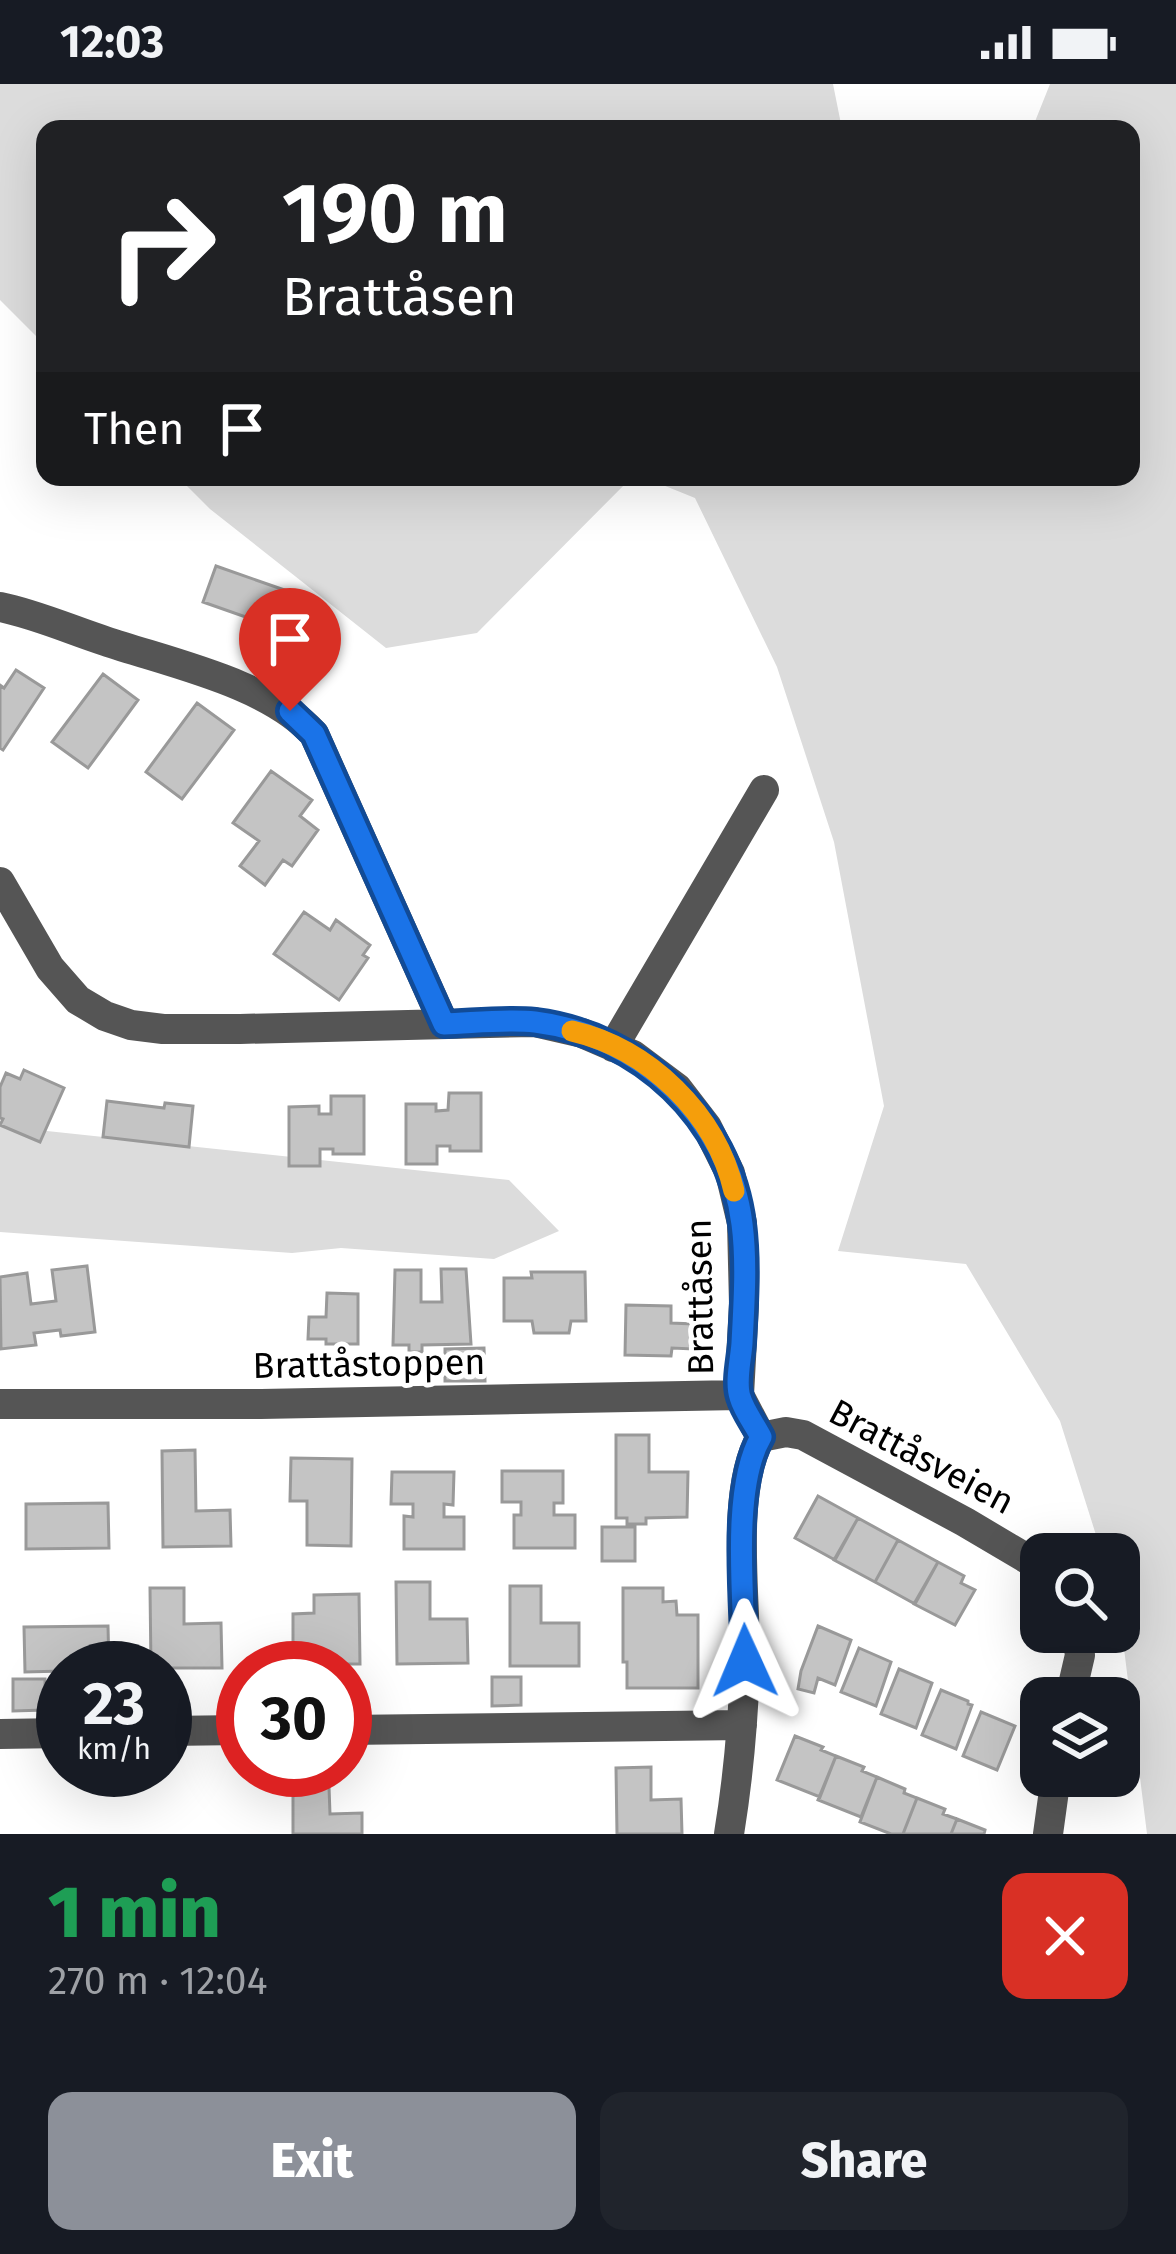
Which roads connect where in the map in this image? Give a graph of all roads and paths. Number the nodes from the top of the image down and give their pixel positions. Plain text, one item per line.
1 (0, 607) edge
2 (764, 790) dead end
3 (0, 881) edge
4 (444, 1024) junction
5 (613, 1047) junction
6 (739, 1395) junction
7 (0, 1403) edge
8 (761, 1437) junction
9 (1020, 1555) edge
10 (742, 1725) junction
11 (372, 1730) edge
12 (36, 1733) edge
13 (0, 1734) edge
14 (1053, 1797) edge
15 (729, 1834) edge
16 (1048, 1834) edge

1 - 4 street
2 - 5 street
3 - 4 street, Brattåsen
4 - 5 street, Brattåsen
5 - 6 street, Brattåsen
6 - 7 street, Brattåstoppen
6 - 8 street, Brattåsen
8 - 9 street, Brattåsveien
8 - 10 street
10 - 11 street
10 - 15 street
12 - 13 street
14 - 16 street

